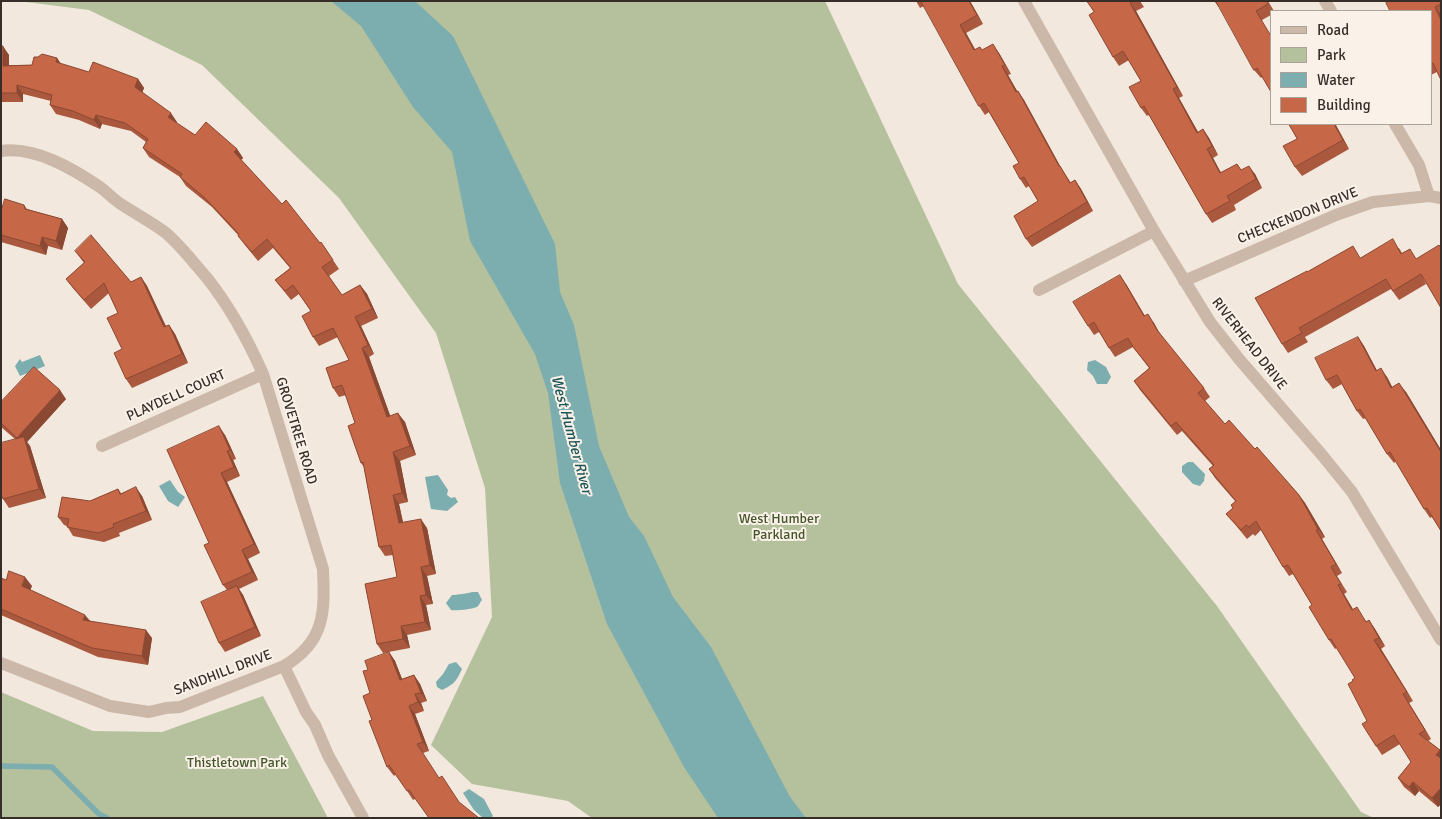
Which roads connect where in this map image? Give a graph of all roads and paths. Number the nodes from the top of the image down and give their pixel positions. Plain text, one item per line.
1 (1024, 1) edge
2 (1396, 125) edge
3 (1, 151) edge
4 (1435, 197) edge
5 (1154, 231) junction
6 (1184, 281) junction
7 (1040, 290) dead end
8 (263, 374) junction
9 (102, 446) dead end
10 (1441, 640) edge
11 (1, 663) edge
12 (284, 666) junction
13 (363, 818) edge

1 - 5 street, RIVERHEAD DRIVE
2 - 4 street
3 - 8 street, GROVETREE ROAD
4 - 6 street, CHECKENDON DRIVE
5 - 6 street, RIVERHEAD DRIVE
5 - 7 street
6 - 10 street, RIVERHEAD DRIVE
8 - 9 street, PLAYDELL COURT
8 - 12 street, GROVETREE ROAD
11 - 12 street, SANDHILL DRIVE
12 - 13 street

